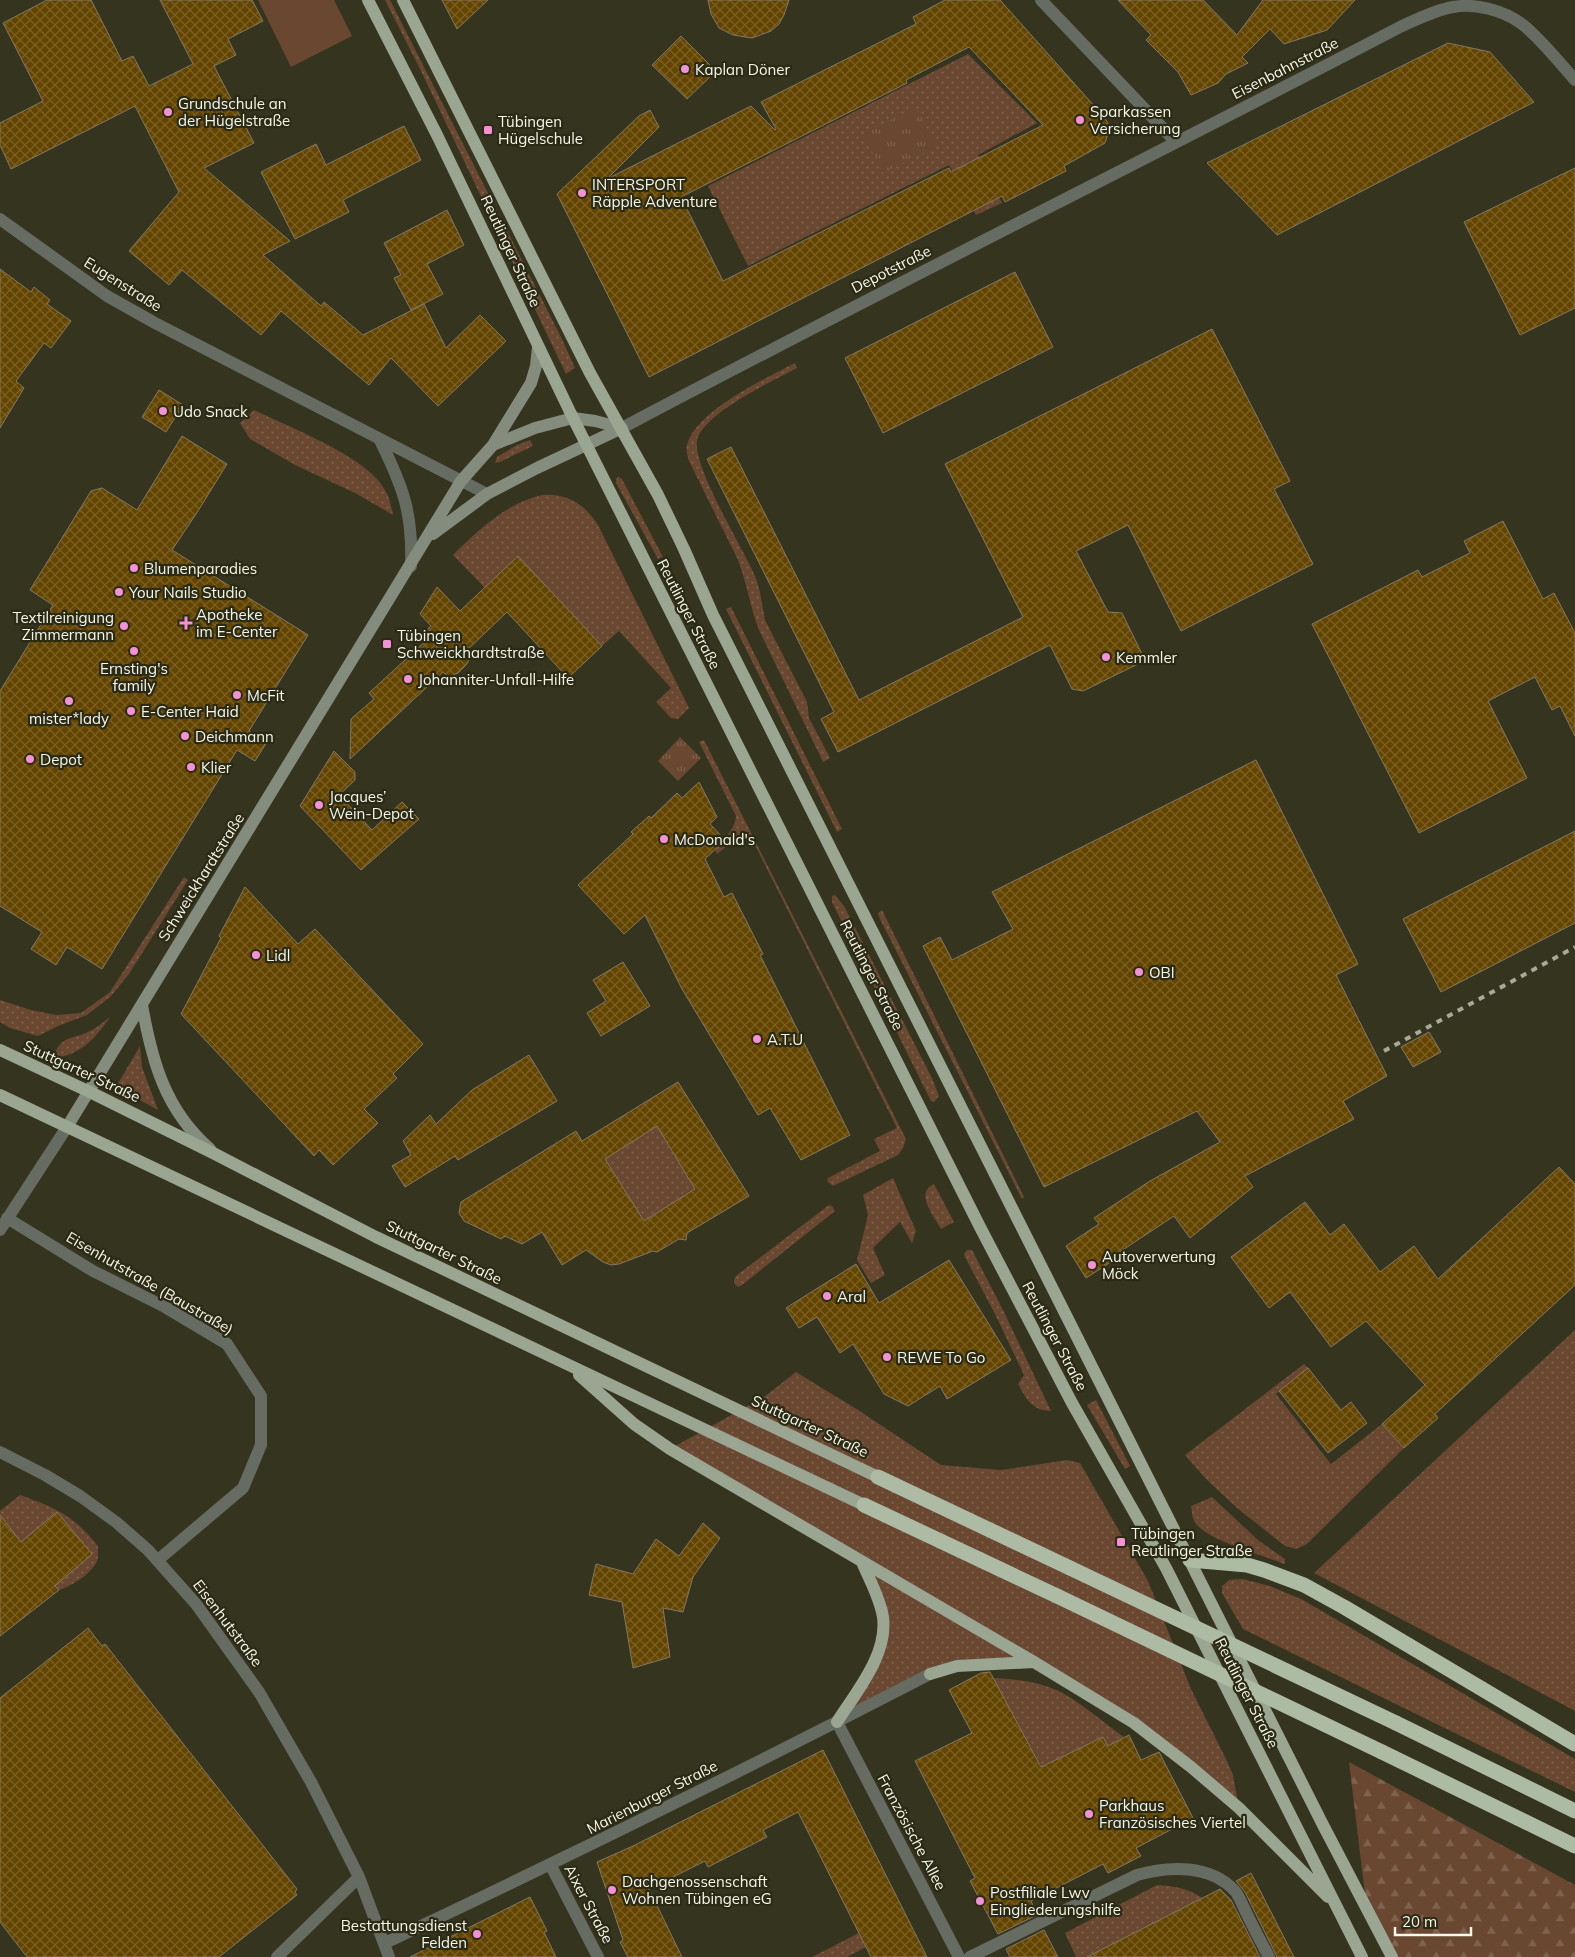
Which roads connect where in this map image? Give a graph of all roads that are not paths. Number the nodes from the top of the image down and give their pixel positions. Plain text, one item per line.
1 (368, 0) edge
2 (403, 0) edge
3 (1041, 0) edge
4 (1454, 3) edge
5 (1575, 80) edge
6 (1176, 142) junction
7 (0, 219) edge
8 (538, 347) junction
9 (235, 366) junction
10 (573, 418) junction
11 (622, 428) junction
12 (380, 440) junction
13 (493, 445) junction
14 (587, 445) junction
15 (461, 481) junction
16 (487, 494) junction
17 (426, 539) junction
18 (411, 566) junction
19 (142, 1005) junction
20 (0, 1050) edge
21 (90, 1092) junction
22 (0, 1095) edge
23 (67, 1127) junction
24 (215, 1154) junction
25 (7, 1218) junction
26 (0, 1230) edge
27 (566, 1364) junction
28 (0, 1452) edge
29 (878, 1477) joint
30 (864, 1505) joint
31 (158, 1560) junction
32 (1190, 1560) junction
33 (862, 1562) junction
34 (1034, 1662) junction
35 (930, 1674) joint
36 (837, 1722) junction
37 (1575, 1744) edge
38 (1575, 1811) edge
39 (1575, 1846) edge
40 (551, 1866) junction
41 (359, 1877) junction
42 (1337, 1907) junction
43 (385, 1943) junction
44 (277, 1957) edge
45 (389, 1957) edge
46 (598, 1957) edge
47 (959, 1957) edge
48 (970, 1957) edge
49 (1269, 1957) edge
50 (1362, 1957) edge
51 (1392, 1957) edge

1 - 8 main road, Reutlinger Straße
2 - 11 main road, Reutlinger Straße
3 - 6 street
4 - 5 street, Eisenbahnstraße
4 - 6 street, Eisenbahnstraße
6 - 11 street, Depotstraße
7 - 9 street, Eugenstraße
8 - 10 main road, Reutlinger Straße
8 - 13 main road
9 - 12 street, Eugenstraße
9 - 15 street, Eugenstraße
10 - 11 main road, Schweickhardtstraße
10 - 13 main road, Schweickhardtstraße
10 - 14 main road, Reutlinger Straße
11 - 14 main road, Schweickhardtstraße
11 - 32 main road, Reutlinger Straße
12 - 15 street, Eugenstraße
12 - 18 street
13 - 15 main road, Schweickhardtstraße
14 - 16 main road, Schweickhardtstraße
14 - 42 main road, Reutlinger Straße
15 - 16 street, Eugenstraße
15 - 17 main road, Schweickhardtstraße
16 - 17 main road, Schweickhardtstraße
17 - 18 main road, Schweickhardtstraße
18 - 19 main road, Schweickhardtstraße
19 - 21 main road, Schweickhardtstraße
19 - 24 main road
20 - 21 main road, Stuttgarter Straße
21 - 23 main road, Schweickhardtstraße
21 - 24 main road, Stuttgarter Straße
22 - 23 main road
23 - 25 street, Schweickhardtstraße
23 - 27 main road
24 - 29 main road, Stuttgarter Straße
25 - 26 street, Schweickhardtstraße
25 - 31 street, Eisenhutstraße (Baustraße)
27 - 30 main road
27 - 33 main road
28 - 31 street, Eisenhutstraße
29 - 38 highway, bridge
30 - 39 highway, bridge
31 - 41 street, Eisenhutstraße
32 - 37 highway
32 - 51 main road, Reutlinger Straße
33 - 34 main road
33 - 36 main road
34 - 35 main road
34 - 42 main road
35 - 36 street, Marienburger Straße
36 - 40 street, Marienburger Straße
36 - 47 street, Französische Allee
40 - 43 street, Marienburger Straße
40 - 46 street, Aixer Straße
41 - 43 street, Eisenhutstraße
41 - 44 street
42 - 50 main road, Reutlinger Straße
43 - 45 street, Eisenhutstraße
48 - 49 street

